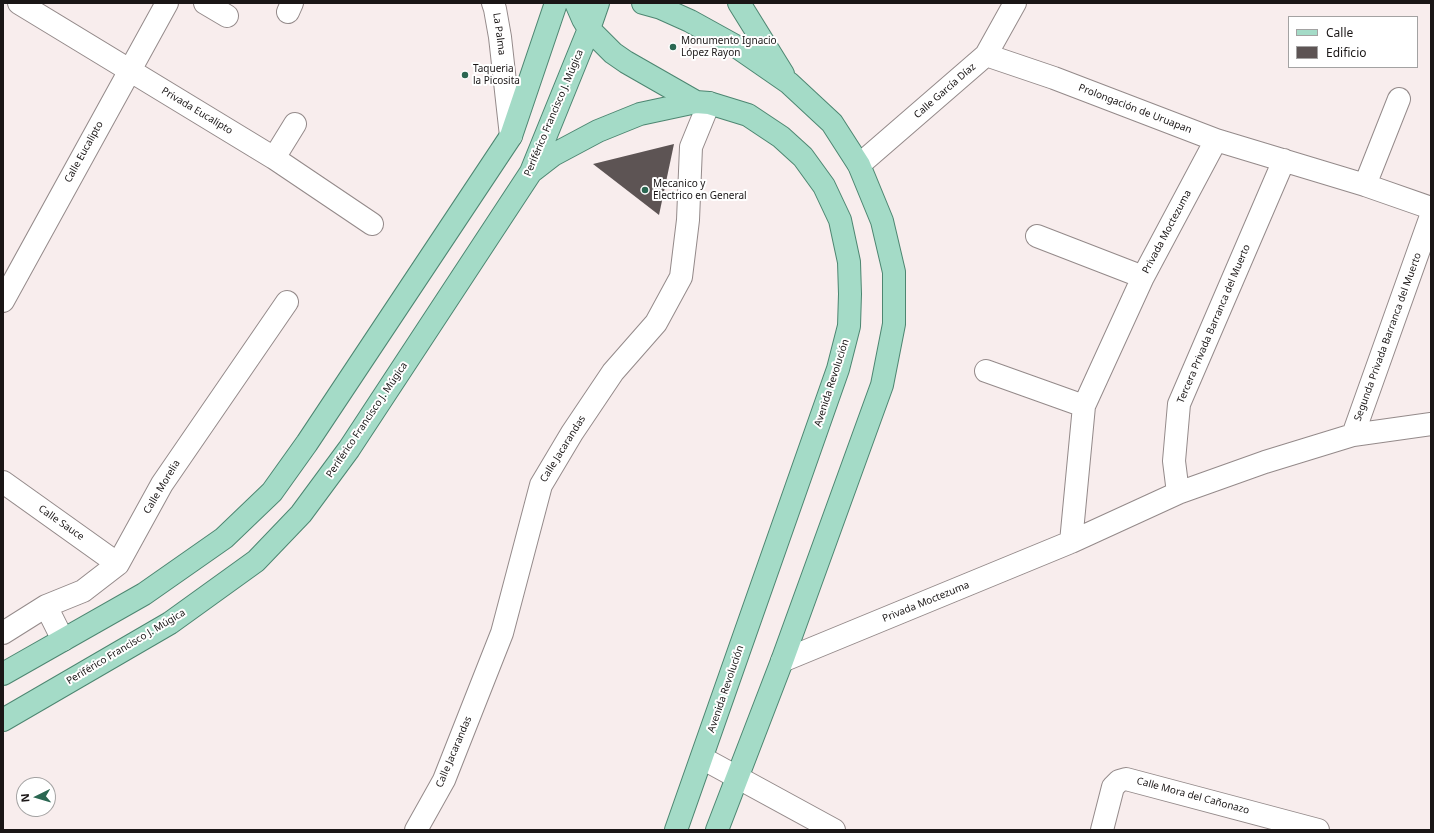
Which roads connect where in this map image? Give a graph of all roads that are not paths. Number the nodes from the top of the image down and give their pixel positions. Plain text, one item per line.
1 (19, 3) edge
2 (167, 3) edge
3 (205, 3) edge
4 (493, 3) edge
5 (577, 3) edge
6 (643, 3) edge
7 (739, 3) edge
8 (1015, 3) edge
9 (227, 16) dead end
10 (589, 29) junction
11 (986, 55) junction
12 (129, 70) junction
13 (789, 83) junction
14 (1399, 98) dead end
15 (702, 103) junction
16 (296, 124) dead end
17 (511, 136) junction
18 (1216, 140) junction
19 (274, 158) junction
20 (1284, 160) junction
21 (859, 165) junction
22 (531, 172) junction
23 (1365, 185) junction
24 (1431, 208) edge
25 (1431, 216) edge
26 (372, 224) dead end
27 (1037, 236) dead end
28 (1143, 277) junction
29 (3, 301) edge
30 (287, 302) dead end
31 (986, 370) dead end
32 (1084, 406) junction
33 (1431, 424) edge
34 (1353, 434) junction
35 (3, 482) edge
36 (1178, 493) junction
37 (1071, 542) junction
38 (118, 564) junction
39 (46, 606) junction
40 (3, 633) edge
41 (63, 640) junction
42 (782, 661) junction
43 (3, 674) edge
44 (3, 720) edge
45 (702, 758) junction
46 (736, 777) junction
47 (416, 830) edge
48 (676, 830) edge
49 (717, 830) edge
50 (834, 830) edge
51 (1102, 830) edge
52 (1318, 830) edge

1 - 12 street, Privada Eucalipto
2 - 12 street, Calle Eucalipto
3 - 9 street
4 - 17 street, La Palma
5 - 10 main road, Avenida Revolución
5 - 17 main road, Avenida Revolución
6 - 13 main road
7 - 13 main road
8 - 11 street, Calle García Díaz
10 - 15 main road, Avenida Revolución
10 - 22 main road, Periférico Francisco J. Múgica
11 - 18 street, Prolongación de Uruapan
11 - 21 street, Calle García Díaz
12 - 19 street, Privada Eucalipto
12 - 29 street, Calle Eucalipto
13 - 21 main road
14 - 23 street
15 - 22 main road
15 - 45 main road, Avenida Revolución
15 - 47 street, Calle Jacarandas
16 - 19 street
17 - 41 main road
18 - 20 street
18 - 28 street, Privada Moctezuma
19 - 26 street, Privada Eucalipto
20 - 23 street
20 - 36 street, Tercera Privada Barranca del Muerto
21 - 42 main road
22 - 44 main road, Periférico Francisco J. Múgica
23 - 24 street
25 - 34 street, Segunda Privada Barranca del Muerto
27 - 28 street
28 - 32 street, Privada Moctezuma
30 - 38 street, Calle Morelia
31 - 32 street
32 - 37 street, Privada Moctezuma
33 - 34 street, Privada Moctezuma
34 - 36 street, Privada Moctezuma
35 - 38 street, Calle Sauce
36 - 37 street, Privada Moctezuma
37 - 42 street, Privada Moctezuma
38 - 39 street, Calle Morelia
39 - 40 street, Calle Morelia
39 - 41 street
41 - 43 main road
42 - 46 main road
45 - 46 street
45 - 48 main road, Avenida Revolución
46 - 49 main road
46 - 50 street
51 - 52 street, Calle Mora del Cañonazo

